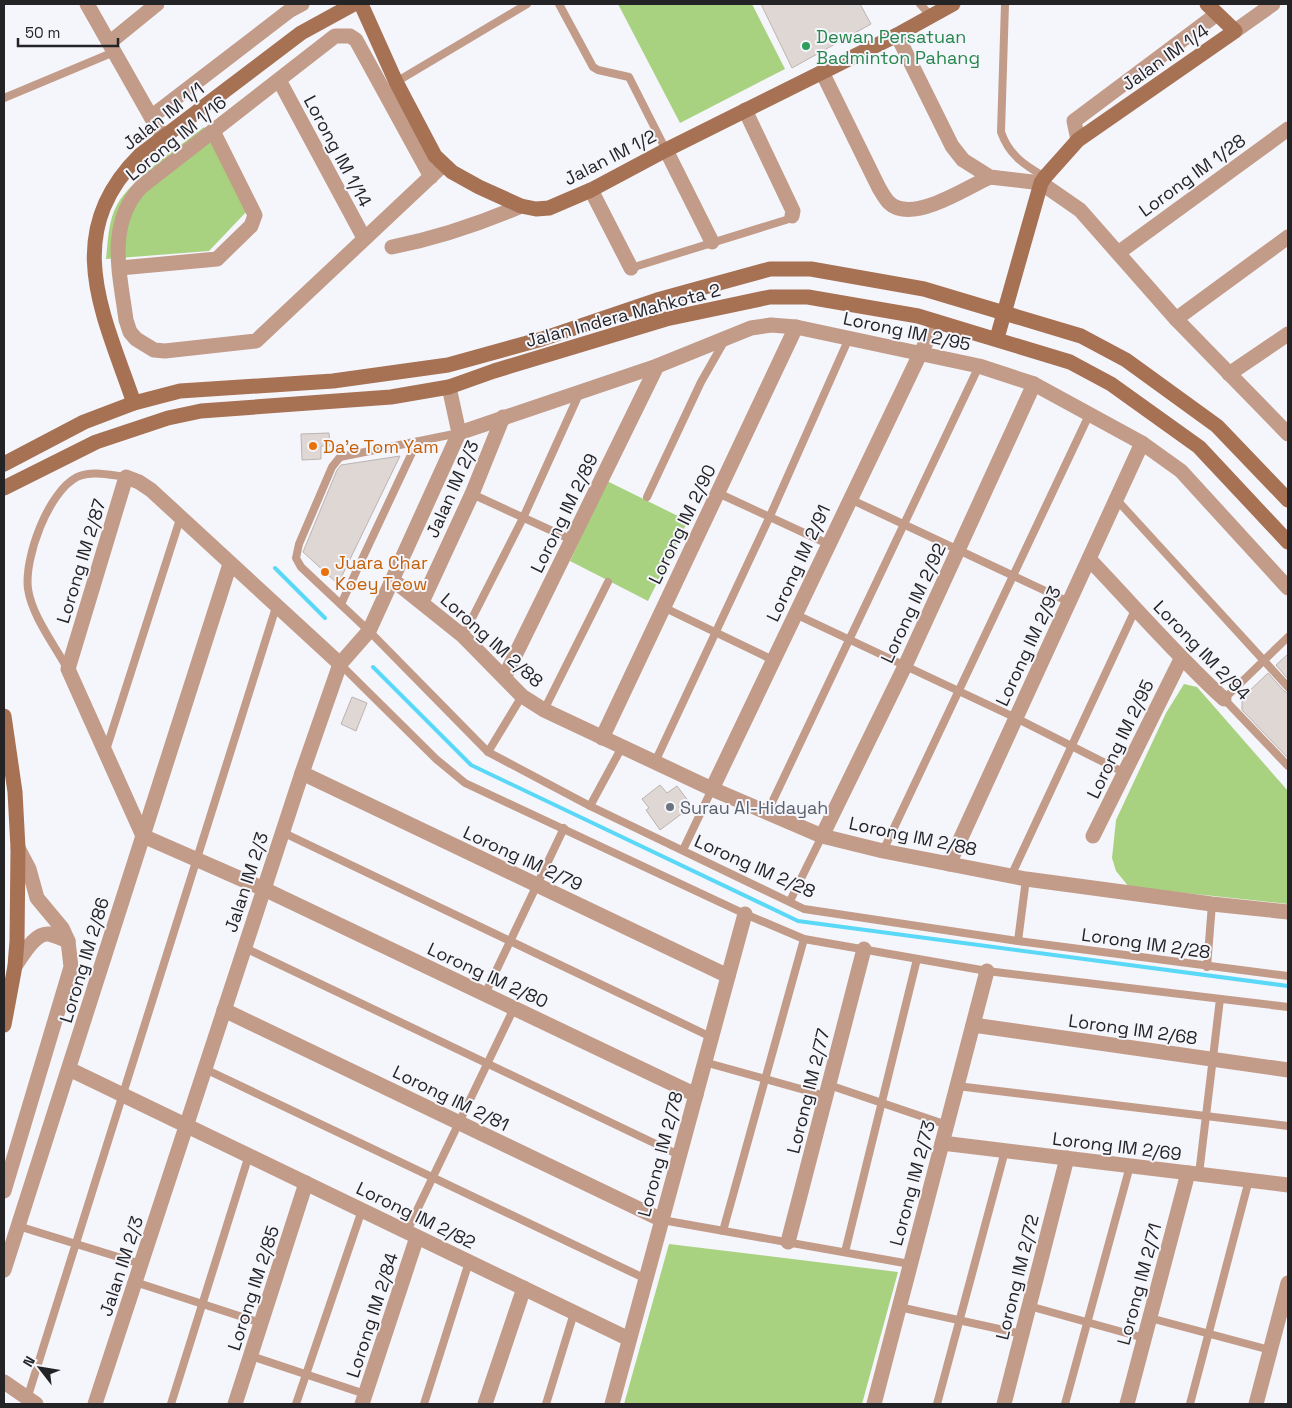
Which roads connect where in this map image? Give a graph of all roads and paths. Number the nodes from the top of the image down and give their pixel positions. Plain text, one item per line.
1 (88, 4) edge
2 (157, 4) edge
3 (302, 4) edge
4 (354, 4) edge
5 (361, 4) edge
6 (527, 4) edge
7 (558, 4) edge
8 (920, 4) edge
9 (953, 4) edge
10 (1005, 4) edge
11 (1272, 4) edge
12 (1212, 9) edge
13 (931, 16) junction
14 (1235, 31) junction
15 (898, 35) junction
16 (112, 47) junction
17 (822, 72) junction
18 (278, 80) junction
19 (396, 82) junction
20 (4, 98) edge
21 (745, 110) junction
22 (151, 117) junction
23 (1288, 128) edge
24 (213, 131) junction
25 (163, 138) junction
26 (1078, 140) junction
27 (666, 150) junction
28 (443, 165) junction
29 (430, 177) junction
30 (990, 177) junction
31 (1043, 180) junction
32 (590, 190) junction
33 (521, 206) junction
34 (792, 216) joint
35 (1288, 237) edge
36 (364, 238) junction
37 (712, 242) junction
38 (392, 247) dead end
39 (1118, 253) junction
40 (120, 268) junction
41 (631, 268) joint
42 (1004, 311) junction
43 (1176, 319) junction
44 (937, 322) junction
45 (796, 327) junction
46 (1288, 334) edge
47 (849, 338) junction
48 (997, 338) junction
49 (725, 339) junction
50 (920, 354) junction
51 (657, 366) junction
52 (978, 366) junction
53 (1229, 374) junction
54 (1034, 384) junction
55 (449, 387) junction
56 (580, 392) junction
57 (134, 403) junction
58 (1089, 415) junction
59 (503, 417) junction
60 (1286, 429) edge
61 (459, 433) junction
62 (417, 442) junction
63 (1142, 443) junction
64 (4, 464) edge
65 (132, 480) junction
66 (6, 487) edge
67 (718, 493) junction
68 (472, 494) junction
69 (647, 497) dead end
70 (850, 499) junction
71 (1116, 499) junction
72 (1288, 500) edge
73 (181, 516) junction
74 (770, 516) junction
75 (522, 518) junction
76 (904, 524) junction
77 (572, 540) junction
78 (1288, 542) edge
79 (828, 544) junction
80 (958, 550) junction
81 (1089, 559) junction
82 (230, 564) junction
83 (1013, 576) junction
84 (393, 580) junction
85 (608, 582) dead end
86 (1288, 588) edge
87 (422, 602) junction
88 (1069, 602) junction
89 (277, 604) junction
90 (341, 604) junction
91 (663, 607) junction
92 (1136, 608) junction
93 (795, 614) junction
94 (369, 631) junction
95 (716, 633) junction
96 (463, 636) junction
97 (1288, 637) edge
98 (849, 640) junction
99 (1181, 659) junction
100 (773, 660) junction
101 (1263, 661) junction
102 (340, 664) junction
103 (905, 666) junction
104 (68, 670) junction
105 (505, 676) junction
106 (1288, 687) edge
107 (958, 691) junction
108 (522, 696) junction
109 (1224, 699) junction
110 (544, 710) junction
111 (4, 716) edge
112 (1016, 718) junction
113 (602, 738) junction
114 (1071, 746) junction
115 (622, 747) junction
116 (105, 752) junction
117 (488, 752) junction
118 (655, 762) junction
119 (1288, 766) edge
120 (302, 773) junction
121 (1125, 773) junction
122 (712, 789) junction
123 (590, 806) junction
124 (767, 813) junction
125 (564, 828) junction
126 (282, 832) junction
127 (143, 836) junction
128 (822, 836) junction
129 (1092, 836) dead end
130 (18, 848) junction
131 (683, 850) junction
132 (883, 851) junction
133 (197, 860) junction
134 (949, 864) junction
135 (1018, 877) junction
136 (537, 885) junction
137 (264, 889) junction
138 (790, 901) junction
139 (1212, 904) junction
140 (1288, 912) edge
141 (745, 914) junction
142 (804, 938) junction
143 (510, 941) junction
144 (1018, 941) junction
145 (68, 942) junction
146 (244, 948) junction
147 (864, 949) junction
148 (917, 959) junction
149 (15, 966) junction
150 (1207, 967) junction
151 (987, 971) junction
152 (728, 976) junction
153 (1288, 976) edge
154 (485, 994) junction
155 (1220, 999) junction
156 (1288, 1007) edge
157 (514, 1008) junction
158 (224, 1010) junction
159 (973, 1025) junction
160 (4, 1026) edge
161 (711, 1037) junction
162 (1213, 1060) junction
163 (704, 1062) junction
164 (487, 1064) junction
165 (69, 1069) junction
166 (205, 1069) junction
167 (1288, 1070) edge
168 (765, 1079) junction
169 (957, 1086) junction
170 (827, 1090) junction
171 (123, 1094) junction
172 (696, 1095) junction
173 (882, 1103) junction
174 (1206, 1116) junction
175 (459, 1123) junction
176 (186, 1125) junction
177 (947, 1125) junction
178 (1288, 1126) edge
179 (942, 1144) junction
180 (1005, 1151) junction
181 (249, 1155) junction
182 (679, 1156) junction
183 (1067, 1158) junction
184 (1130, 1166) junction
185 (1193, 1174) junction
186 (432, 1178) junction
187 (1249, 1180) junction
188 (306, 1183) junction
189 (1288, 1185) edge
190 (4, 1191) edge
191 (362, 1210) junction
192 (662, 1220) junction
193 (18, 1226) junction
194 (723, 1231) junction
195 (412, 1234) junction
196 (788, 1242) junction
197 (76, 1245) junction
198 (845, 1252) junction
199 (469, 1262) junction
200 (141, 1264) junction
201 (910, 1264) junction
202 (4, 1270) edge
203 (646, 1279) junction
204 (135, 1282) junction
205 (1288, 1283) edge
206 (524, 1288) junction
207 (202, 1303) junction
208 (1029, 1306) junction
209 (899, 1307) junction
210 (574, 1313) junction
211 (1150, 1318) junction
212 (959, 1320) junction
213 (1088, 1322) junction
214 (261, 1323) junction
215 (1208, 1333) junction
216 (1022, 1334) junction
217 (1144, 1338) junction
218 (629, 1339) junction
219 (1270, 1350) junction
220 (250, 1356) junction
221 (306, 1374) junction
222 (4, 1382) edge
223 (364, 1399) edge
224 (32, 1401) edge
225 (95, 1404) edge
226 (171, 1404) edge
227 (235, 1404) edge
228 (296, 1404) edge
229 (424, 1404) edge
230 (485, 1404) edge
231 (546, 1404) edge
232 (612, 1404) edge
233 (874, 1404) edge
234 (937, 1404) edge
235 (1004, 1404) edge
236 (1065, 1404) edge
237 (1127, 1404) edge
238 (1190, 1404) edge
239 (1256, 1404) edge

1 - 16 street
2 - 16 street
3 - 22 street, Jalan IM 1/1
4 - 25 street, Jalan IM 1/1
5 - 19 street, Jalan IM 1/2
6 - 19 lane
7 - 27 lane
8 - 13 lane
9 - 13 street, Jalan IM 1/2
10 - 31 lane
11 - 14 street, Jalan IM 1/4
12 - 14 street
12 - 26 street, Jalan IM 1/4
13 - 15 street, Jalan IM 1/2
14 - 26 street, Jalan IM 1/4
15 - 17 street, Jalan IM 1/2
15 - 30 street
16 - 20 lane
16 - 22 street
17 - 21 street, Jalan IM 1/2
17 - 30 street
18 - 24 street, Lorong IM 1/16
18 - 29 street, Lorong IM 1/16
18 - 36 street, Lorong IM 1/14
19 - 28 street, Jalan IM 1/2
21 - 27 street, Jalan IM 1/2
21 - 34 street
22 - 25 street
23 - 39 street, Lorong IM 1/28
24 - 40 street, Lorong IM 1/16
24 - 40 street
25 - 57 street, Jalan IM 1/1
26 - 31 street, Jalan IM 1/4
27 - 32 street, Jalan IM 1/2
27 - 37 street
28 - 29 street, Lorong IM 1/16
28 - 33 street, Jalan IM 1/2
29 - 36 street, Lorong IM 1/16
30 - 31 street
31 - 39 street
31 - 42 street, Jalan IM 1/4
32 - 33 street, Jalan IM 1/2
32 - 41 street
33 - 38 street
34 - 37 lane
35 - 43 street
36 - 40 street, Lorong IM 1/16
37 - 41 lane
39 - 43 street
42 - 48 street, Jalan IM 1/4
42 - 57 street, Jalan Indera Mahkota 2
42 - 72 street, Jalan Indera Mahkota 2
43 - 53 street
44 - 48 street, Jalan Indera Mahkota 2
44 - 50 street, Lorong IM 2/91
44 - 55 street, Jalan Indera Mahkota 2
45 - 47 street, Lorong IM 2/95
45 - 49 street, Lorong IM 2/95
45 - 67 street, Lorong IM 2/90
46 - 53 street
47 - 50 street, Lorong IM 2/95
47 - 74 lane
48 - 78 street, Jalan Indera Mahkota 2
49 - 51 street, Lorong IM 2/95
49 - 69 lane
50 - 52 street, Lorong IM 2/95
50 - 70 street, Lorong IM 2/91
51 - 56 street, Lorong IM 2/95
51 - 77 street, Lorong IM 2/89
52 - 54 street, Lorong IM 2/95
52 - 76 lane
53 - 60 street
54 - 58 street, Lorong IM 2/95
54 - 80 street, Lorong IM 2/92
55 - 61 street, Jalan IM 2/3
55 - 66 street, Jalan Indera Mahkota 2
56 - 59 street, Lorong IM 2/95
56 - 75 lane
57 - 64 street, Jalan Indera Mahkota 2
58 - 63 street, Lorong IM 2/95
58 - 83 lane
59 - 61 street, Lorong IM 2/95
59 - 68 street, Jalan IM 2/3
61 - 62 lane
61 - 84 street, Jalan IM 2/3
62 - 90 lane
62 - 90 lane, Lorong IM 2/28
63 - 71 street, Lorong IM 2/93
63 - 86 street, Lorong IM 2/95
65 - 73 street
65 - 104 street, Lorong IM 2/87
65 - 104 lane
67 - 74 lane
67 - 91 street, Lorong IM 2/90
68 - 75 lane
68 - 87 street, Jalan IM 2/3
70 - 76 lane
70 - 79 street, Lorong IM 2/91
71 - 81 street, Lorong IM 2/93
71 - 101 lane
73 - 82 street
73 - 116 lane
74 - 79 lane
74 - 95 lane
75 - 77 lane
75 - 96 lane
76 - 80 lane
76 - 98 lane
77 - 105 street, Lorong IM 2/89
79 - 93 street, Lorong IM 2/91
80 - 83 lane
80 - 103 street, Lorong IM 2/92
81 - 88 street, Lorong IM 2/93
81 - 92 street, Lorong IM 2/94
82 - 89 street
82 - 127 street, Lorong IM 2/86
83 - 88 lane
83 - 107 lane
84 - 87 street, Lorong IM 2/88
84 - 94 street, Jalan IM 2/3
85 - 110 lane
87 - 96 street, Lorong IM 2/88
88 - 112 street, Lorong IM 2/93
89 - 102 street
89 - 133 lane
90 - 94 lane, Lorong IM 2/28
91 - 95 lane
91 - 113 street, Lorong IM 2/90
92 - 99 street, Lorong IM 2/94
92 - 114 lane
93 - 98 lane
93 - 100 street, Lorong IM 2/91
94 - 102 street, Jalan IM 2/3
94 - 117 lane, Lorong IM 2/28
95 - 100 lane
95 - 118 lane
96 - 105 street, Lorong IM 2/88
97 - 101 lane
98 - 103 lane
98 - 124 lane
99 - 109 street, Lorong IM 2/94
99 - 121 street, Lorong IM 2/95
100 - 122 street, Lorong IM 2/91
101 - 106 lane
101 - 109 lane
102 - 120 street, Jalan IM 2/3
102 - 125 lane
103 - 107 lane
103 - 128 street, Lorong IM 2/92
104 - 116 street
105 - 108 street, Lorong IM 2/88
107 - 112 lane
107 - 132 lane
108 - 110 street, Lorong IM 2/88
108 - 117 lane
109 - 119 lane, Lorong IM 2/94
110 - 113 street, Lorong IM 2/88
111 - 130 street
112 - 114 lane
112 - 134 street, Lorong IM 2/93
113 - 115 street, Lorong IM 2/88
114 - 121 lane
114 - 135 lane
115 - 118 street, Lorong IM 2/88
115 - 123 lane
116 - 127 street
117 - 123 lane, Lorong IM 2/28
118 - 122 street, Lorong IM 2/88
120 - 126 street, Jalan IM 2/3
120 - 136 street, Lorong IM 2/79
121 - 129 street, Lorong IM 2/95
122 - 124 street, Lorong IM 2/88
122 - 131 lane
123 - 131 lane, Lorong IM 2/28
124 - 128 street, Lorong IM 2/88
125 - 136 lane
125 - 141 lane
126 - 137 street, Jalan IM 2/3
126 - 143 lane
127 - 133 street, Lorong IM 2/80
127 - 165 street, Lorong IM 2/86
128 - 132 street, Lorong IM 2/88
128 - 138 lane
130 - 145 street
130 - 149 street
131 - 138 lane, Lorong IM 2/28
132 - 134 street, Lorong IM 2/88
133 - 137 street, Lorong IM 2/80
133 - 171 lane
134 - 135 street, Lorong IM 2/88
135 - 139 street, Lorong IM 2/88
135 - 144 lane
136 - 143 lane
136 - 152 street, Lorong IM 2/79
137 - 146 street, Jalan IM 2/3
137 - 154 street, Lorong IM 2/80
138 - 144 lane, Lorong IM 2/28
139 - 140 street, Lorong IM 2/88
139 - 150 lane
141 - 142 lane
141 - 152 street, Lorong IM 2/78
142 - 147 lane
142 - 168 lane
143 - 154 lane
143 - 161 lane
144 - 150 lane, Lorong IM 2/28
145 - 149 street
145 - 190 street
146 - 158 street, Jalan IM 2/3
146 - 164 lane
147 - 148 lane
147 - 170 street, Lorong IM 2/77
148 - 151 lane
148 - 173 lane
149 - 160 street
150 - 153 lane, Lorong IM 2/28
151 - 155 lane
151 - 159 street, Lorong IM 2/73
152 - 161 street, Lorong IM 2/78
154 - 157 street, Lorong IM 2/80
155 - 156 lane
155 - 162 lane
157 - 164 lane
157 - 172 street, Lorong IM 2/80
158 - 166 street, Jalan IM 2/3
158 - 175 street, Lorong IM 2/81
159 - 162 street, Lorong IM 2/68
159 - 169 street, Lorong IM 2/73
161 - 163 street, Lorong IM 2/78
162 - 167 street, Lorong IM 2/68
162 - 174 lane
163 - 168 lane
163 - 172 street, Lorong IM 2/78
164 - 175 lane
164 - 182 lane
165 - 171 street, Lorong IM 2/82
165 - 193 street, Lorong IM 2/86
166 - 176 street, Jalan IM 2/3
166 - 186 lane
168 - 170 lane
168 - 194 lane
169 - 174 lane
169 - 177 street, Lorong IM 2/73
170 - 173 lane
170 - 196 street, Lorong IM 2/77
171 - 176 street, Lorong IM 2/82
171 - 197 lane
172 - 182 street, Lorong IM 2/78
173 - 177 lane
173 - 198 lane
174 - 178 lane
174 - 185 lane
175 - 186 lane
175 - 192 street, Lorong IM 2/81
176 - 181 street, Lorong IM 2/82
176 - 200 street, Jalan IM 2/3
177 - 179 street, Lorong IM 2/73
179 - 180 street, Lorong IM 2/69
179 - 201 street, Lorong IM 2/73
180 - 183 street, Lorong IM 2/69
180 - 212 lane
181 - 188 street, Lorong IM 2/82
181 - 207 lane
182 - 192 street, Lorong IM 2/78
183 - 184 street, Lorong IM 2/69
183 - 208 street, Lorong IM 2/72
184 - 185 street, Lorong IM 2/69
184 - 213 lane
185 - 187 street, Lorong IM 2/69
185 - 211 street, Lorong IM 2/71
186 - 195 lane
186 - 203 lane
187 - 189 street, Lorong IM 2/69
187 - 215 lane
188 - 191 street, Lorong IM 2/82
188 - 214 street, Lorong IM 2/85
191 - 195 street, Lorong IM 2/82
191 - 221 lane
192 - 194 lane
192 - 203 street, Lorong IM 2/78
193 - 197 lane
193 - 202 street, Lorong IM 2/86
194 - 196 lane
195 - 199 street, Lorong IM 2/82
195 - 223 street, Lorong IM 2/84
196 - 198 lane
197 - 200 lane
197 - 224 lane
198 - 201 lane
199 - 206 street, Lorong IM 2/82
199 - 229 lane
200 - 204 street, Jalan IM 2/3
201 - 209 street, Lorong IM 2/73
203 - 218 street, Lorong IM 2/78
204 - 207 lane
204 - 225 street, Jalan IM 2/3
205 - 219 street
206 - 210 street, Lorong IM 2/82
206 - 230 street
207 - 214 lane
207 - 226 lane
208 - 213 lane
208 - 216 street, Lorong IM 2/72
209 - 212 lane
209 - 233 street, Lorong IM 2/73
210 - 218 street, Lorong IM 2/82
210 - 231 lane
211 - 215 lane
211 - 217 street, Lorong IM 2/71
212 - 216 lane
212 - 234 lane
213 - 217 lane
213 - 236 lane
214 - 220 street, Lorong IM 2/85
215 - 219 lane
215 - 238 lane
216 - 235 street, Lorong IM 2/72
217 - 237 street, Lorong IM 2/71
218 - 232 street, Lorong IM 2/78
219 - 239 street
220 - 221 lane
220 - 227 street, Lorong IM 2/85
221 - 223 lane
221 - 228 lane
222 - 224 street

